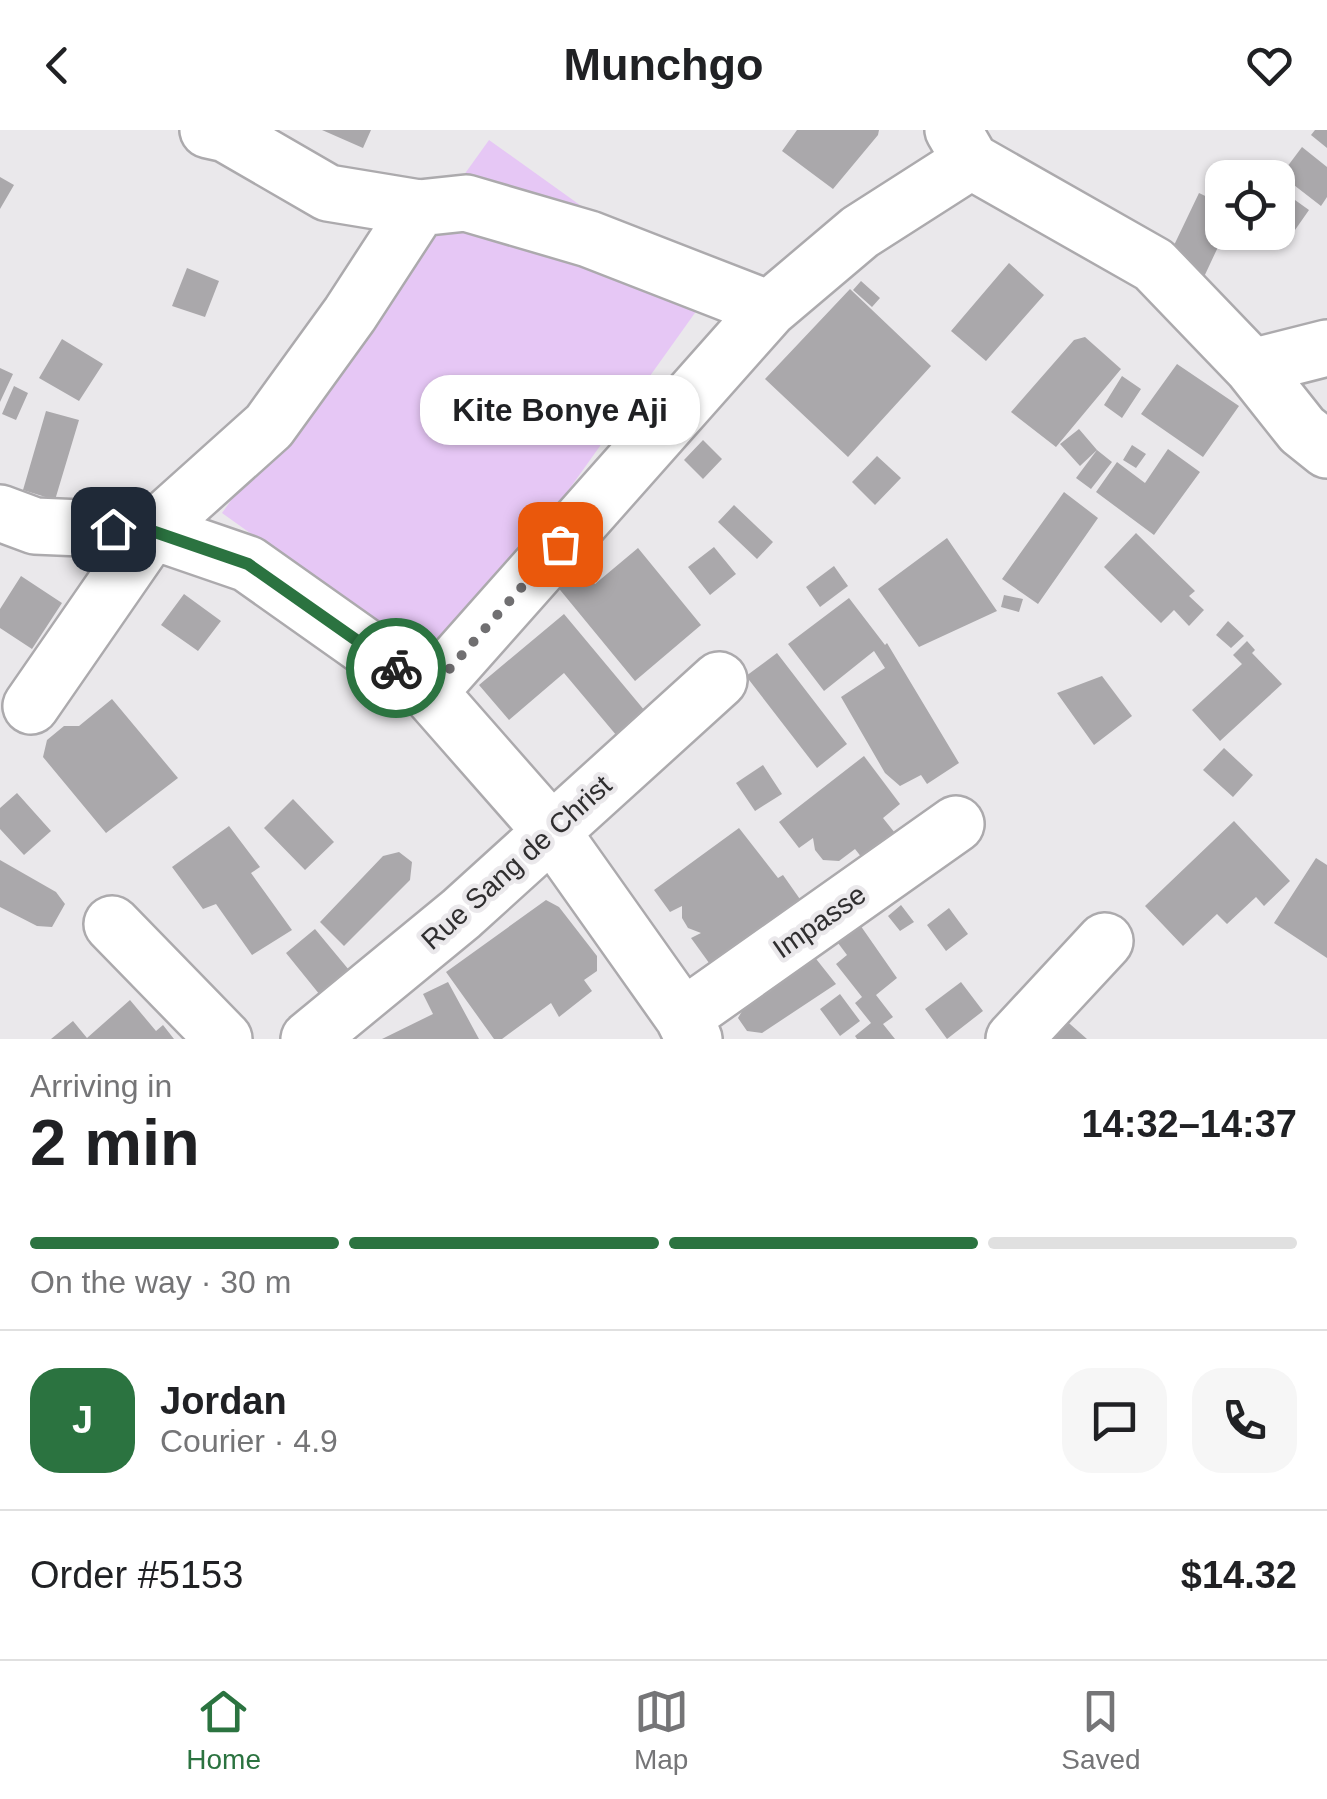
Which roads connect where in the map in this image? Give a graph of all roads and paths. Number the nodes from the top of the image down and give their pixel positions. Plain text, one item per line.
1 (208, 130) edge
2 (962, 146) edge
3 (419, 208) junction
4 (770, 309) junction
5 (1327, 348) edge
6 (1252, 367) junction
7 (1327, 450) edge
8 (0, 514) edge
9 (152, 531) junction
10 (719, 680) dead end
11 (429, 692) junction
12 (31, 706) dead end
13 (956, 824) dead end
14 (552, 832) junction
15 (112, 924) dead end
16 (1106, 941) dead end
17 (689, 1028) edge
18 (224, 1039) edge
19 (309, 1039) edge
20 (1014, 1039) edge

1 - 3 street
2 - 4 street
2 - 6 street
3 - 4 street
3 - 9 street
4 - 11 street
5 - 6 street
6 - 7 street
8 - 9 street
9 - 11 street
9 - 12 street
10 - 14 street, Rue Sang de Christ
11 - 14 street
13 - 17 street, Impasse
14 - 17 street
14 - 19 street, Rue Sang de Christ
15 - 18 street
16 - 20 street

